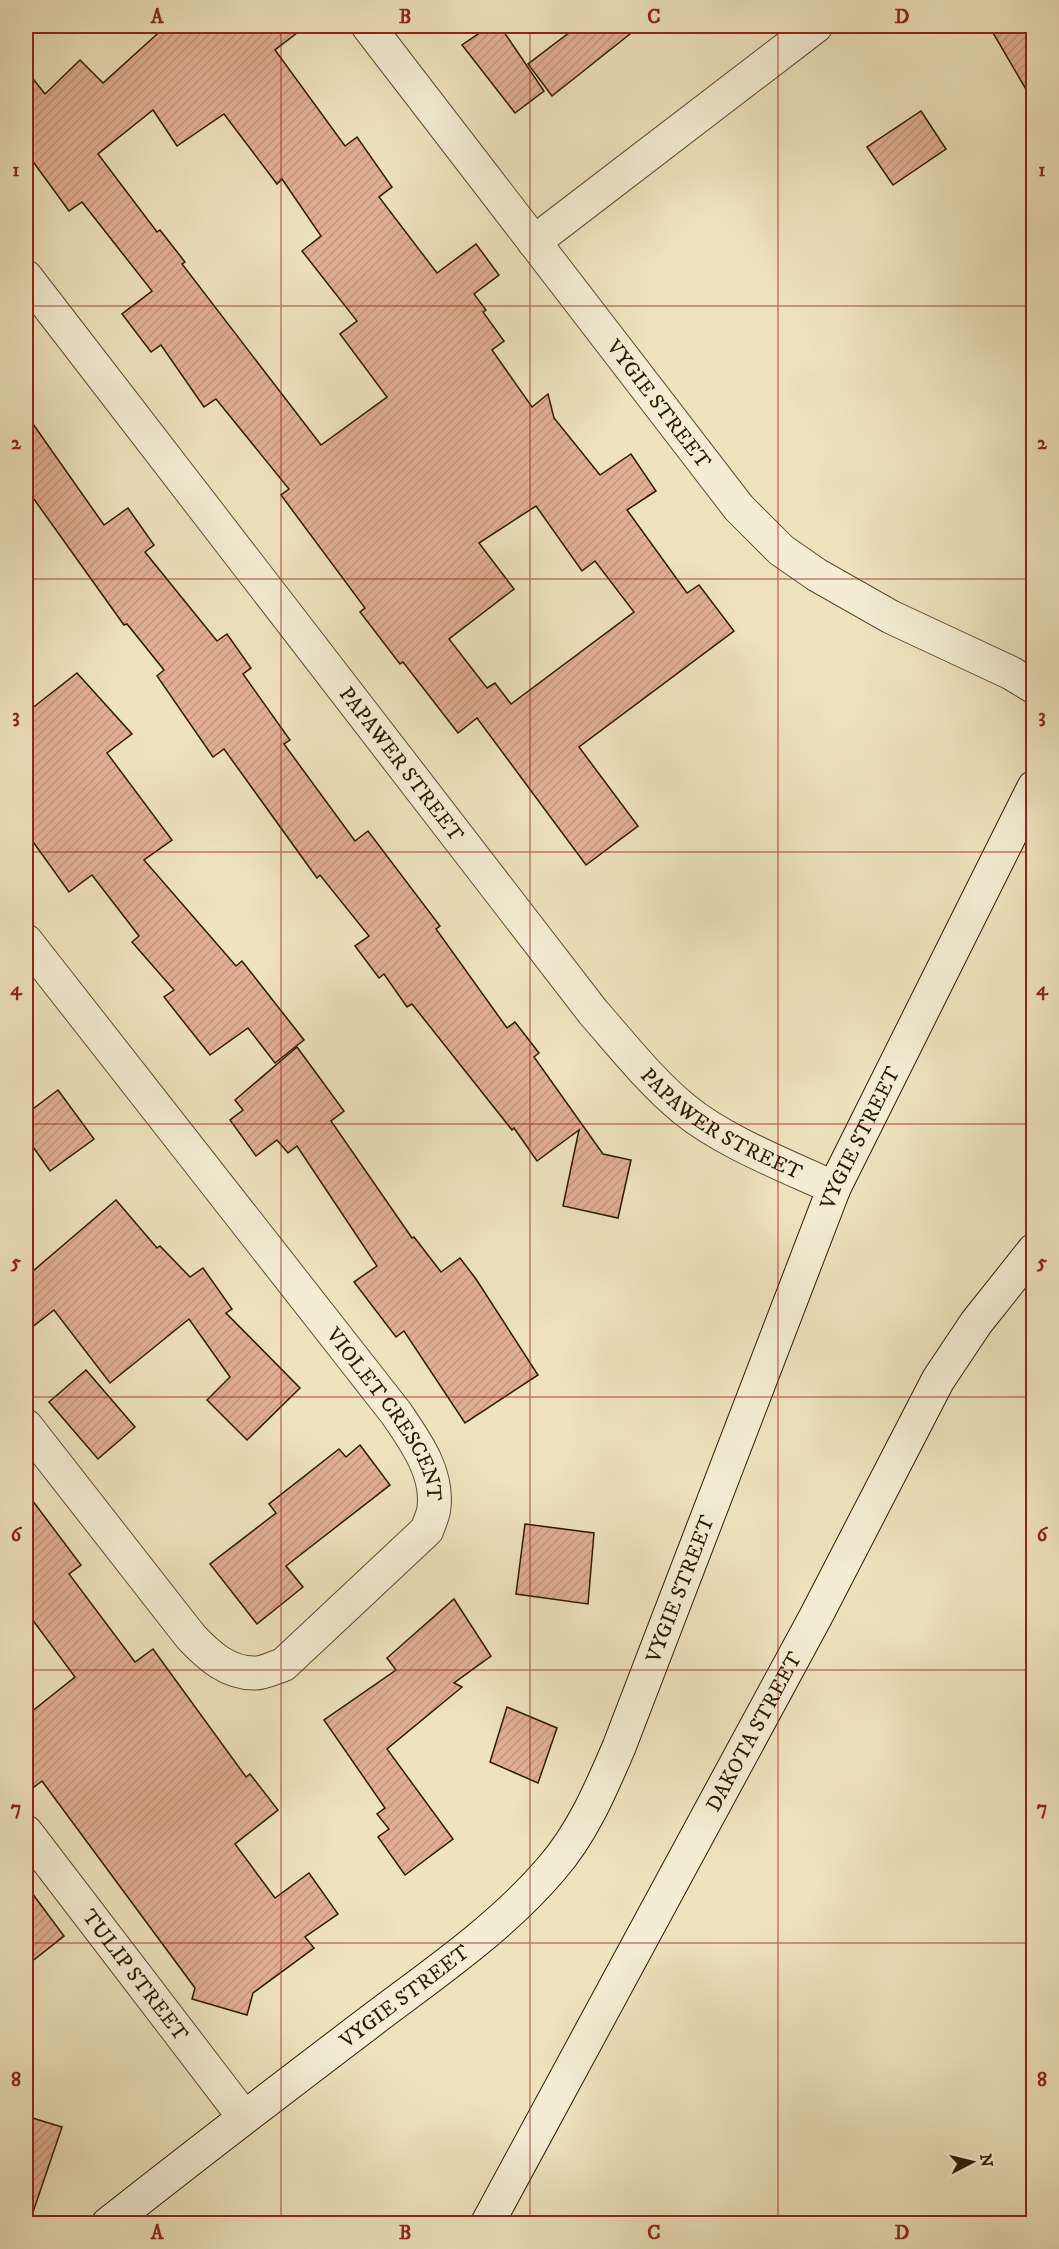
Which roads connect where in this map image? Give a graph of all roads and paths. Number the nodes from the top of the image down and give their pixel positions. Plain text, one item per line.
1 (368, 26) edge
2 (816, 26) edge
3 (534, 243) junction
4 (26, 277) edge
5 (1034, 687) edge
6 (1034, 787) edge
7 (26, 941) edge
8 (834, 1188) junction
9 (1034, 1250) edge
10 (26, 1426) edge
11 (26, 1833) edge
12 (244, 2117) junction
13 (108, 2223) edge
14 (487, 2223) edge

1 - 3 street, VYGIE STREET
2 - 3 street
3 - 5 street, VYGIE STREET
4 - 8 street, PAPAWER STREET
6 - 8 street, VYGIE STREET
7 - 10 street, VIOLET CRESCENT
8 - 12 street, VYGIE STREET
9 - 14 street, DAKOTA STREET
11 - 12 street, TULIP STREET
12 - 13 street, VYGIE STREET

